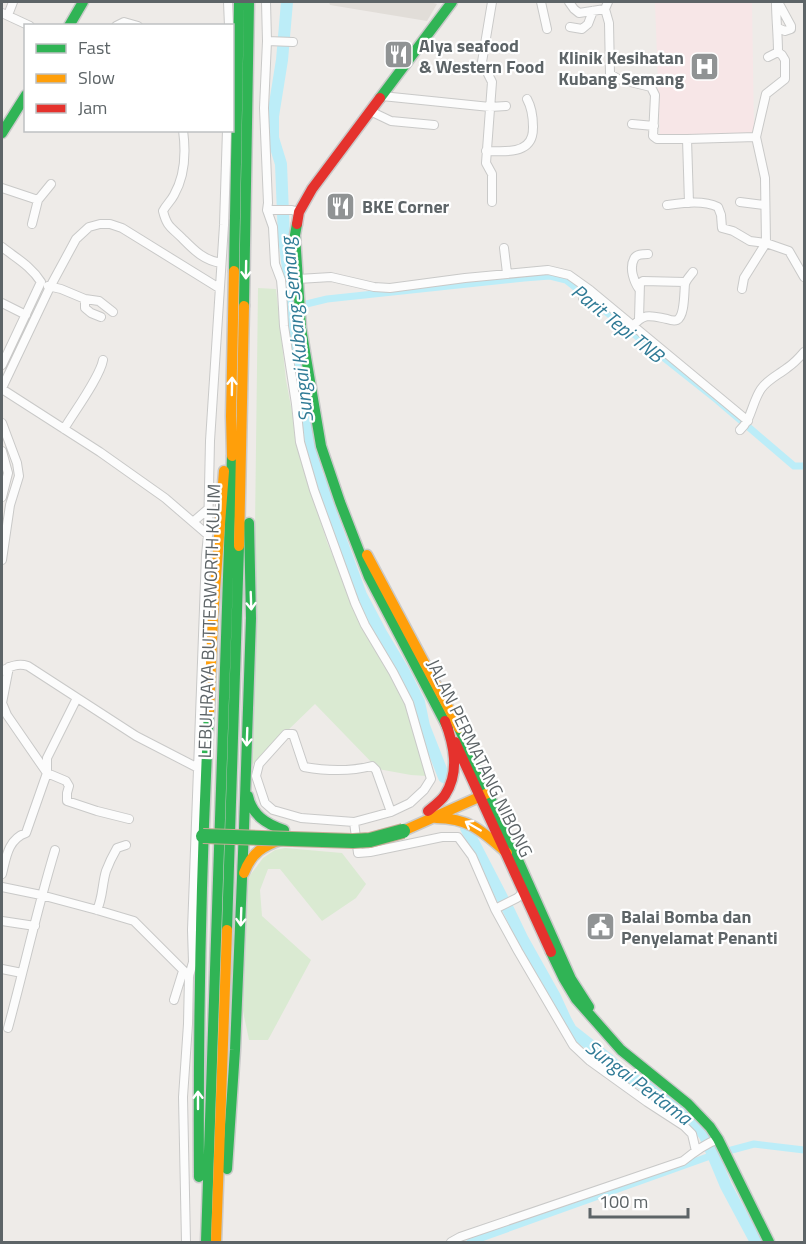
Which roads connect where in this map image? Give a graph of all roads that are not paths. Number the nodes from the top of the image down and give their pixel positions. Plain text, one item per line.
1 (13, 2) edge
2 (83, 2) edge
3 (228, 2) edge
4 (239, 2) edge
5 (249, 2) edge
6 (266, 2) edge
7 (452, 2) edge
8 (492, 2) edge
9 (541, 2) edge
10 (569, 2) edge
11 (777, 2) edge
12 (607, 5) edge
13 (593, 12) junction
14 (5, 14) edge
15 (26, 24) edge
16 (70, 24) edge
17 (229, 24) edge
18 (570, 27) dead end
19 (778, 28) junction
20 (547, 29) dead end
21 (271, 41) junction
22 (291, 41) dead end
23 (777, 52) junction
24 (768, 57) dead end
25 (382, 96) junction
26 (23, 99) edge
27 (527, 99) dead end
28 (490, 106) junction
29 (506, 106) dead end
30 (370, 111) junction
31 (2, 113) edge
32 (2, 123) edge
33 (434, 124) dead end
34 (632, 124) dead end
35 (654, 126) junction
36 (2, 131) edge
37 (183, 132) edge
38 (227, 132) edge
39 (756, 137) junction
40 (687, 140) junction
41 (486, 151) junction
42 (51, 184) dead end
43 (2, 188) edge
44 (38, 200) junction
45 (492, 202) dead end
46 (689, 202) junction
47 (740, 202) dead end
48 (667, 205) dead end
49 (764, 205) junction
50 (269, 210) junction
51 (295, 212) junction
52 (32, 224) dead end
53 (765, 243) junction
54 (2, 247) edge
55 (504, 248) dead end
56 (648, 254) dead end
57 (221, 263) junction
58 (693, 272) dead end
59 (507, 273) junction
60 (804, 277) edge
61 (41, 282) junction
62 (686, 282) junction
63 (50, 287) junction
64 (219, 288) junction
65 (639, 289) junction
66 (742, 289) dead end
67 (299, 293) junction
68 (85, 299) junction
69 (2, 303) edge
70 (113, 312) dead end
71 (26, 315) junction
72 (101, 317) dead end
73 (636, 322) junction
74 (239, 334) junction
75 (804, 352) edge
76 (103, 360) dead end
77 (2, 365) edge
78 (2, 388) edge
79 (237, 416) junction
80 (2, 423) edge
81 (64, 429) junction
82 (2, 451) edge
83 (2, 499) edge
84 (340, 502) junction
85 (10, 505) junction
86 (208, 508) junction
87 (194, 521) junction
88 (208, 535) junction
89 (2, 548) edge
90 (2, 560) edge
91 (5, 669) edge
92 (77, 698) junction
93 (445, 721) junction
94 (198, 768) junction
95 (47, 773) junction
96 (245, 773) junction
97 (482, 791) junction
98 (430, 815) junction
99 (129, 819) dead end
100 (354, 822) junction
101 (398, 822) junction
102 (203, 832) junction
103 (244, 833) junction
104 (284, 834) junction
105 (126, 845) dead end
106 (55, 850) dead end
107 (507, 853) junction
108 (2, 874) edge
109 (242, 878) junction
110 (2, 887) edge
111 (520, 895) junction
112 (41, 896) junction
113 (499, 908) junction
114 (97, 910) junction
115 (2, 921) edge
116 (35, 926) junction
117 (2, 969) edge
118 (22, 973) junction
119 (186, 974) junction
120 (174, 1000) dead end
121 (597, 1024) junction
122 (8, 1028) dead end
123 (716, 1142) junction
124 (697, 1150) junction
125 (186, 1242) edge
126 (201, 1242) edge
127 (206, 1242) edge
128 (216, 1242) edge
129 (220, 1242) edge
130 (451, 1242) edge
131 (769, 1242) edge

1 - 14 street
2 - 16 main road
3 - 17 street
4 - 74 main road, LEBUHRAYA BUTTERWORTH KULIM
5 -> 74 main road, LEBUHRAYA BUTTERWORTH KULIM
6 - 21 street
7 - 25 main road, JALAN PERMATANG NIBONG
8 - 28 street
9 - 20 street
10 - 13 street
11 - 19 street
11 - 19 street
12 - 13 street
12 - 35 street
13 - 18 street
14 - 15 street
19 - 23 street
21 - 22 street
21 - 50 street
23 - 24 street
23 - 39 street
25 - 28 street
25 - 30 main road, JALAN PERMATANG NIBONG
26 - 31 main road
26 - 36 main road
27 - 41 street
28 - 29 street
28 - 41 street
30 - 33 street
30 - 51 main road, JALAN PERMATANG NIBONG
32 - 36 main road
34 - 35 street
35 - 40 street
37 - 57 street
38 - 57 street
39 - 40 street
39 - 49 street
40 - 46 street
41 - 45 street
42 - 44 street
43 - 44 street
44 - 52 street
46 - 48 street
46 - 53 street
47 - 49 street
49 - 53 street
50 - 51 street
50 - 101 street
51 - 67 main road, JALAN PERMATANG NIBONG
53 - 60 street
53 - 66 street
54 - 61 street
55 - 59 street
56 - 65 street
57 - 64 street
58 - 62 street
59 - 67 street
59 - 73 street
61 - 63 street
61 - 71 street
62 - 65 street
62 - 73 street
63 - 64 street
63 - 68 street
63 - 78 street
64 - 86 street
65 - 73 street
67 - 84 main road, JALAN PERMATANG NIBONG
68 - 70 street
68 - 72 street
69 - 71 street
71 - 77 street
73 - 75 street
74 - 79 main road, LEBUHRAYA BUTTERWORTH KULIM
76 - 81 street
78 - 81 street
79 -> 96 main road
79 - 102 main road
79 - 127 main road, LEBUHRAYA BUTTERWORTH KULIM
79 - 128 main road, LEBUHRAYA BUTTERWORTH KULIM
80 - 85 street
81 - 87 street
82 - 83 street
83 - 85 street
84 - 93 main road, JALAN PERMATANG NIBONG
84 - 97 main road, JALAN PERMATANG NIBONG
85 - 89 street
86 - 87 street
86 - 88 street
87 - 88 street
88 - 94 street
89 - 90 street
91 - 92 street
91 - 95 street
92 - 94 street
92 - 95 street
93 - 97 main road, JALAN PERMATANG NIBONG
93 - 98 main road
94 - 119 street
95 - 99 street
95 - 108 street
96 - 103 main road
96 - 104 main road
97 - 98 main road
97 - 107 main road, JALAN PERMATANG NIBONG
97 - 121 main road, JALAN PERMATANG NIBONG
98 - 101 main road
107 -> 98 main road
100 - 101 street
100 - 101 street
100 - 113 street
101 - 104 main road, bridge
102 - 103 main road, bridge
126 -> 102 main road
103 - 104 main road, bridge
103 - 109 main road
104 - 109 main road
105 - 114 street
106 - 112 street
107 - 111 main road, JALAN PERMATANG NIBONG
109 -> 129 main road
110 - 112 street
111 - 113 street
111 - 121 main road, JALAN PERMATANG NIBONG
112 - 114 street
112 - 116 street
113 - 124 street
114 - 119 street
115 - 116 street
116 - 118 street
117 - 118 street
118 - 122 street
119 - 120 street
119 - 125 street
121 - 123 main road, JALAN PERMATANG NIBONG
123 - 124 street
123 - 131 main road, JALAN PERMATANG NIBONG
124 - 130 street

